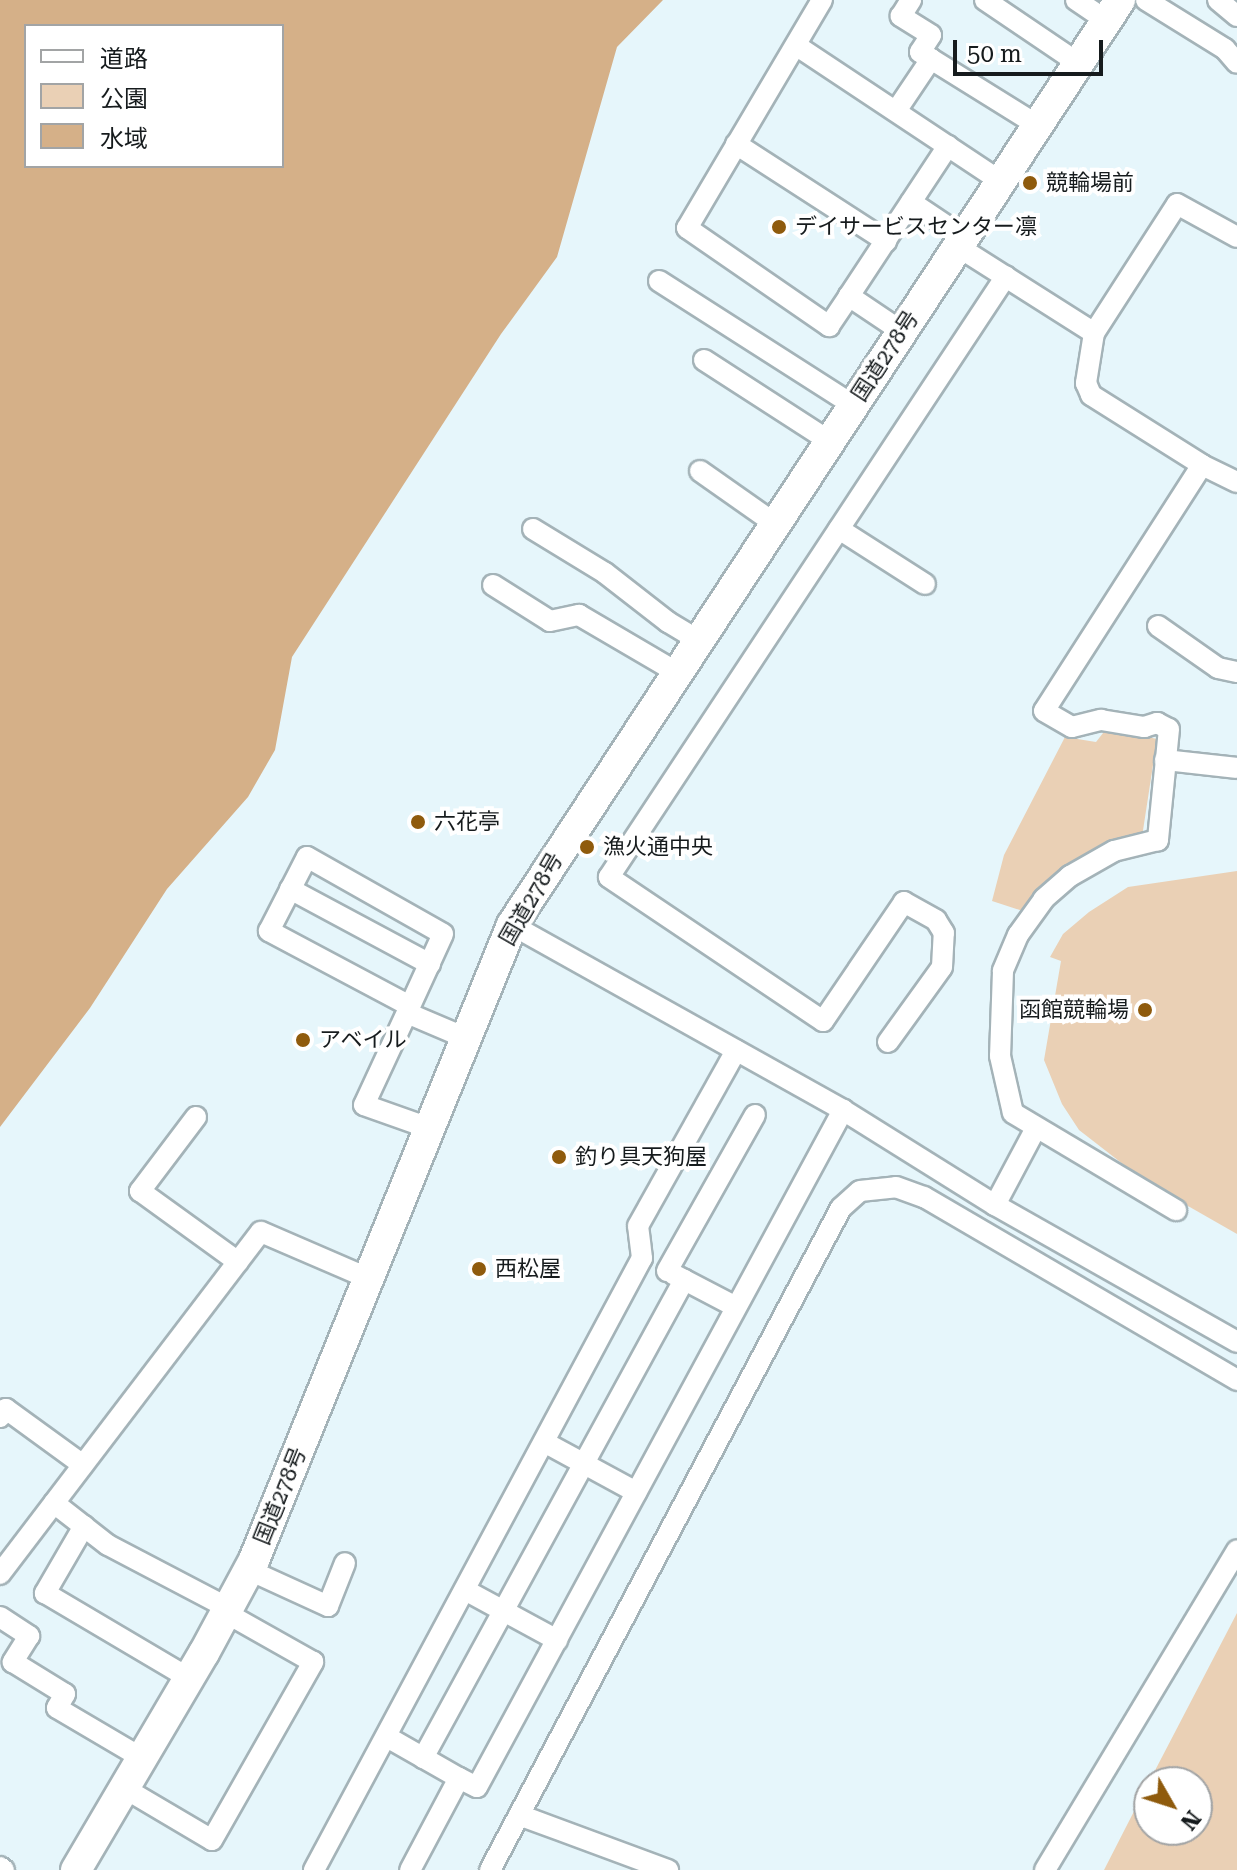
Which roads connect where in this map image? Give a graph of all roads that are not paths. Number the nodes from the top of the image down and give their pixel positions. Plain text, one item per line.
1 (822, 0) edge
2 (911, 0) edge
3 (985, 0) edge
4 (1076, 0) edge
5 (1146, 0) edge
6 (1218, 0) edge
7 (1113, 10) edge
8 (1237, 16) edge
9 (797, 46) junction
10 (931, 59) junction
11 (1078, 63) junction
12 (1237, 63) edge
13 (896, 111) junction
14 (1037, 125) junction
15 (736, 144) junction
16 (948, 146) junction
17 (1000, 181) junction
18 (911, 202) junction
19 (1237, 237) edge
20 (886, 241) junction
21 (960, 242) junction
22 (1006, 276) junction
23 (659, 281) dead end
24 (849, 296) junction
25 (901, 331) junction
26 (1094, 333) junction
27 (704, 360) dead end
28 (853, 405) junction
29 (829, 441) junction
30 (1202, 465) junction
31 (700, 471) dead end
32 (1237, 482) edge
33 (774, 523) junction
34 (533, 529) dead end
35 (839, 529) junction
36 (925, 584) dead end
37 (493, 585) dead end
38 (1158, 626) dead end
39 (698, 640) junction
40 (676, 672) junction
41 (1237, 672) edge
42 (1165, 760) junction
43 (1237, 768) edge
44 (290, 889) junction
45 (512, 925) junction
46 (430, 964) junction
47 (409, 1009) junction
48 (466, 1038) junction
49 (888, 1042) dead end
50 (736, 1051) junction
51 (843, 1110) junction
52 (755, 1115) dead end
53 (196, 1117) dead end
54 (429, 1128) junction
55 (1036, 1128) junction
56 (995, 1205) junction
57 (1176, 1210) dead end
58 (642, 1258) junction
59 (238, 1262) junction
60 (675, 1275) junction
61 (368, 1278) junction
62 (736, 1307) junction
63 (1237, 1342) edge
64 (1237, 1380) edge
65 (0, 1417) edge
66 (544, 1442) junction
67 (582, 1462) junction
68 (83, 1465) junction
69 (636, 1492) junction
70 (54, 1503) junction
71 (84, 1526) junction
72 (1237, 1550) edge
73 (345, 1563) dead end
74 (249, 1570) junction
75 (0, 1574) edge
76 (465, 1590) junction
77 (227, 1610) junction
78 (501, 1610) junction
79 (0, 1617) edge
80 (557, 1640) junction
81 (189, 1678) junction
82 (387, 1737) junction
83 (142, 1758) junction
84 (423, 1758) junction
85 (459, 1778) junction
86 (124, 1788) junction
87 (519, 1815) junction
88 (76, 1870) edge
89 (314, 1870) edge
90 (410, 1870) edge
91 (490, 1870) edge
92 (668, 1870) edge
93 (1045, 1870) edge

1 - 9 street
2 - 10 street
3 - 11 street
4 - 7 street
5 - 12 street
6 - 8 street
7 - 11 highway, 国道278号
9 - 13 street
9 - 15 street
10 - 13 street
10 - 14 street
11 - 14 highway, 国道278号
13 - 16 street
14 - 17 highway, 国道278号
15 - 20 street
15 - 24 street
16 - 17 street
16 - 18 street
17 - 21 highway, 国道278号
18 - 20 street
18 - 21 street
19 - 26 street
20 - 24 street
21 - 22 street
21 - 25 highway, 国道278号
22 - 26 street
22 - 35 street
23 - 28 street
24 - 25 street
25 - 28 highway, 国道278号
26 - 30 street
27 - 29 street
28 - 29 highway, 国道278号
29 - 33 highway, 国道278号
30 - 32 street
30 - 42 street
31 - 33 street
33 - 39 highway, 国道278号
34 - 39 street
35 - 36 street
35 - 49 street
37 - 40 street
38 - 41 street
39 - 40 highway, 国道278号
40 - 45 highway, 国道278号
42 - 43 street
42 - 55 street
44 - 46 street
44 - 46 street
44 - 47 street
45 - 48 highway, 国道278号
45 - 50 street
46 - 47 street
47 - 48 street
47 - 54 street
48 - 54 highway, 国道278号
50 - 51 street
50 - 58 street
51 - 56 street
51 - 62 street
52 - 60 street
53 - 59 street
54 - 61 highway, 国道278号
55 - 56 street
55 - 57 street
56 - 63 street
58 - 60 street
58 - 66 street
59 - 61 street
59 - 68 street
60 - 62 street
60 - 67 street
61 - 74 highway, 国道278号
62 - 69 street
64 - 87 street
65 - 68 street
66 - 67 street
66 - 76 street
67 - 69 street
67 - 78 street
68 - 70 street
69 - 80 street
70 - 71 street
70 - 75 street
71 - 77 street
71 - 81 street
72 - 93 street
73 - 74 street
74 - 77 highway, 国道278号
76 - 78 street
76 - 82 street
77 - 81 highway, 国道278号
77 - 86 street
78 - 80 street
78 - 84 street
79 - 83 street
80 - 85 street
81 - 83 highway, 国道278号
82 - 84 street
82 - 89 street
83 - 86 highway, 国道278号
84 - 85 street
85 - 90 street
86 - 88 highway, 国道278号
87 - 91 street
87 - 92 street

